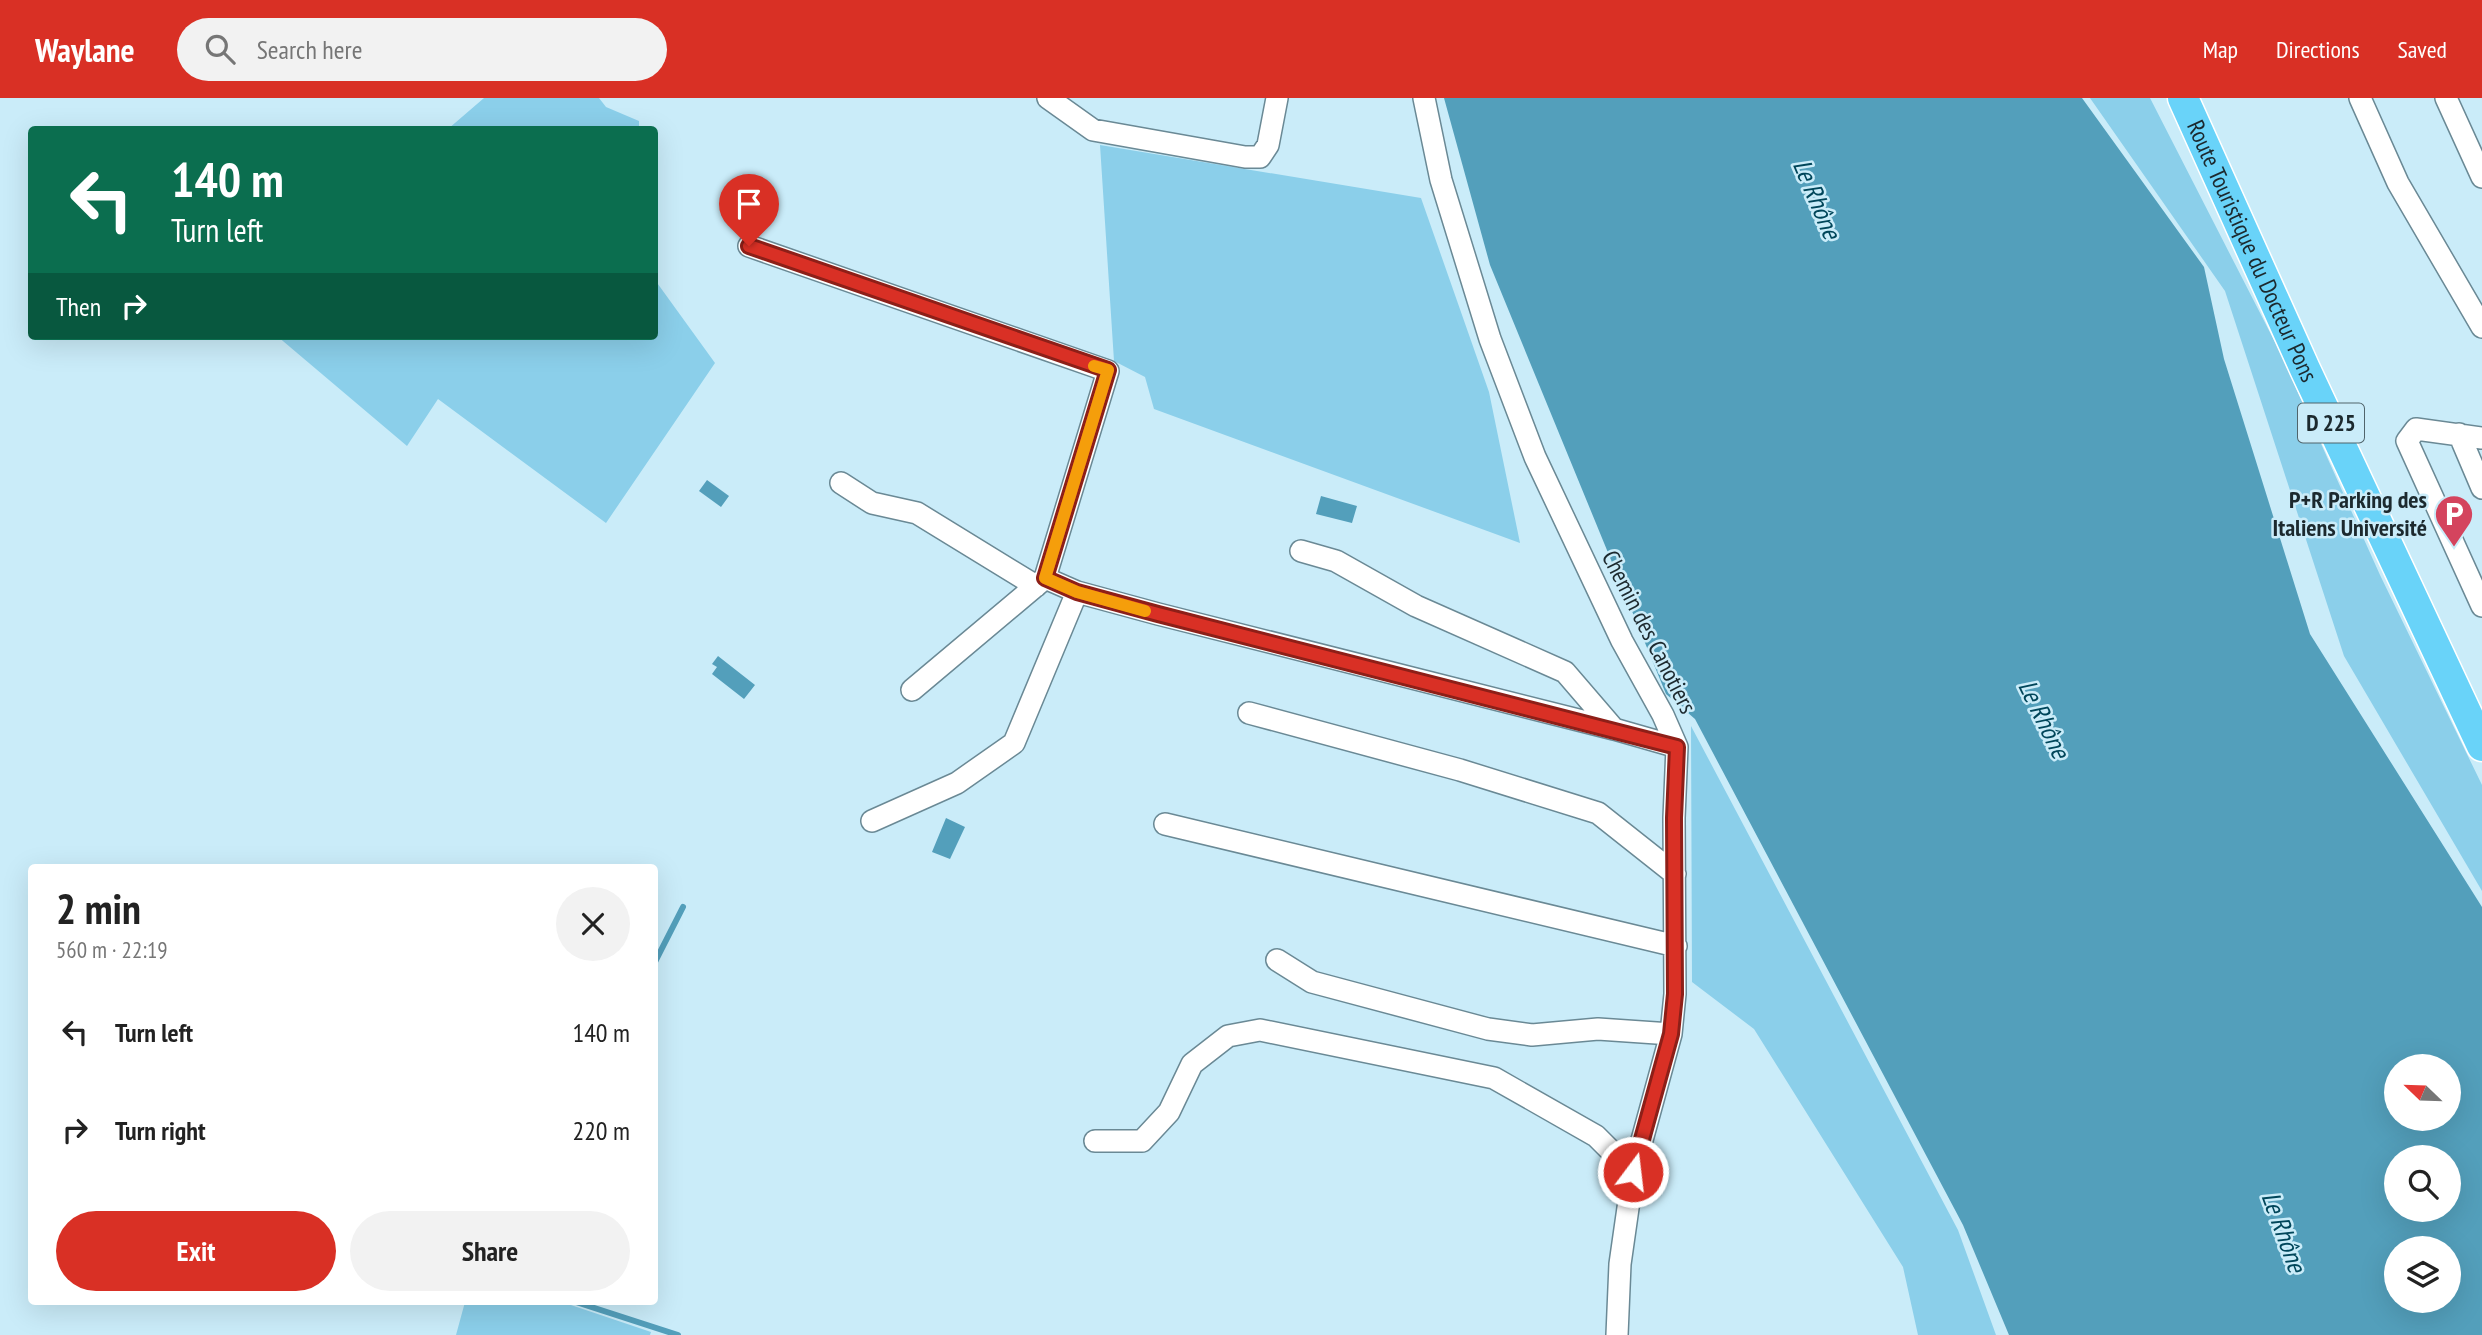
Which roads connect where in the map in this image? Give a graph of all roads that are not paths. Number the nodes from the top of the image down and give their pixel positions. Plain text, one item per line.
1 (1048, 98) edge
2 (1277, 98) edge
3 (1424, 98) edge
4 (2183, 98) edge
5 (2360, 98) edge
6 (2446, 98) edge
7 (2482, 177) edge
8 (749, 246) dead end
9 (2482, 327) edge
10 (2459, 434) junction
11 (2482, 438) edge
12 (841, 483) dead end
13 (2482, 488) edge
14 (1301, 551) dead end
15 (1041, 582) junction
16 (1077, 592) junction
17 (2482, 606) edge
18 (912, 690) dead end
19 (1248, 713) dead end
20 (1614, 729) junction
21 (2482, 746) edge
22 (1677, 747) junction
23 (872, 821) dead end
24 (1165, 824) dead end
25 (1675, 874) junction
26 (1676, 946) junction
27 (1277, 960) dead end
28 (1671, 1034) junction
29 (1095, 1141) dead end
30 (1633, 1172) junction
31 (1617, 1335) edge

1 - 2 street
3 - 22 street, Chemin des Canotiers
4 - 21 highway, Route Touristique du Docteur Pons / D 225
5 - 9 street
6 - 7 street
8 - 15 street
10 - 11 street
10 - 13 street
10 - 17 street
12 - 15 street
14 - 20 street
15 - 16 street
15 - 18 street
16 - 20 street
16 - 23 street
19 - 25 street
20 - 22 street
22 - 25 street, Chemin des Canotiers
24 - 26 street
25 - 26 street, Chemin des Canotiers
26 - 28 street, Chemin des Canotiers
27 - 28 street
28 - 30 street, Chemin des Canotiers
29 - 30 street
30 - 31 street, Chemin des Canotiers

